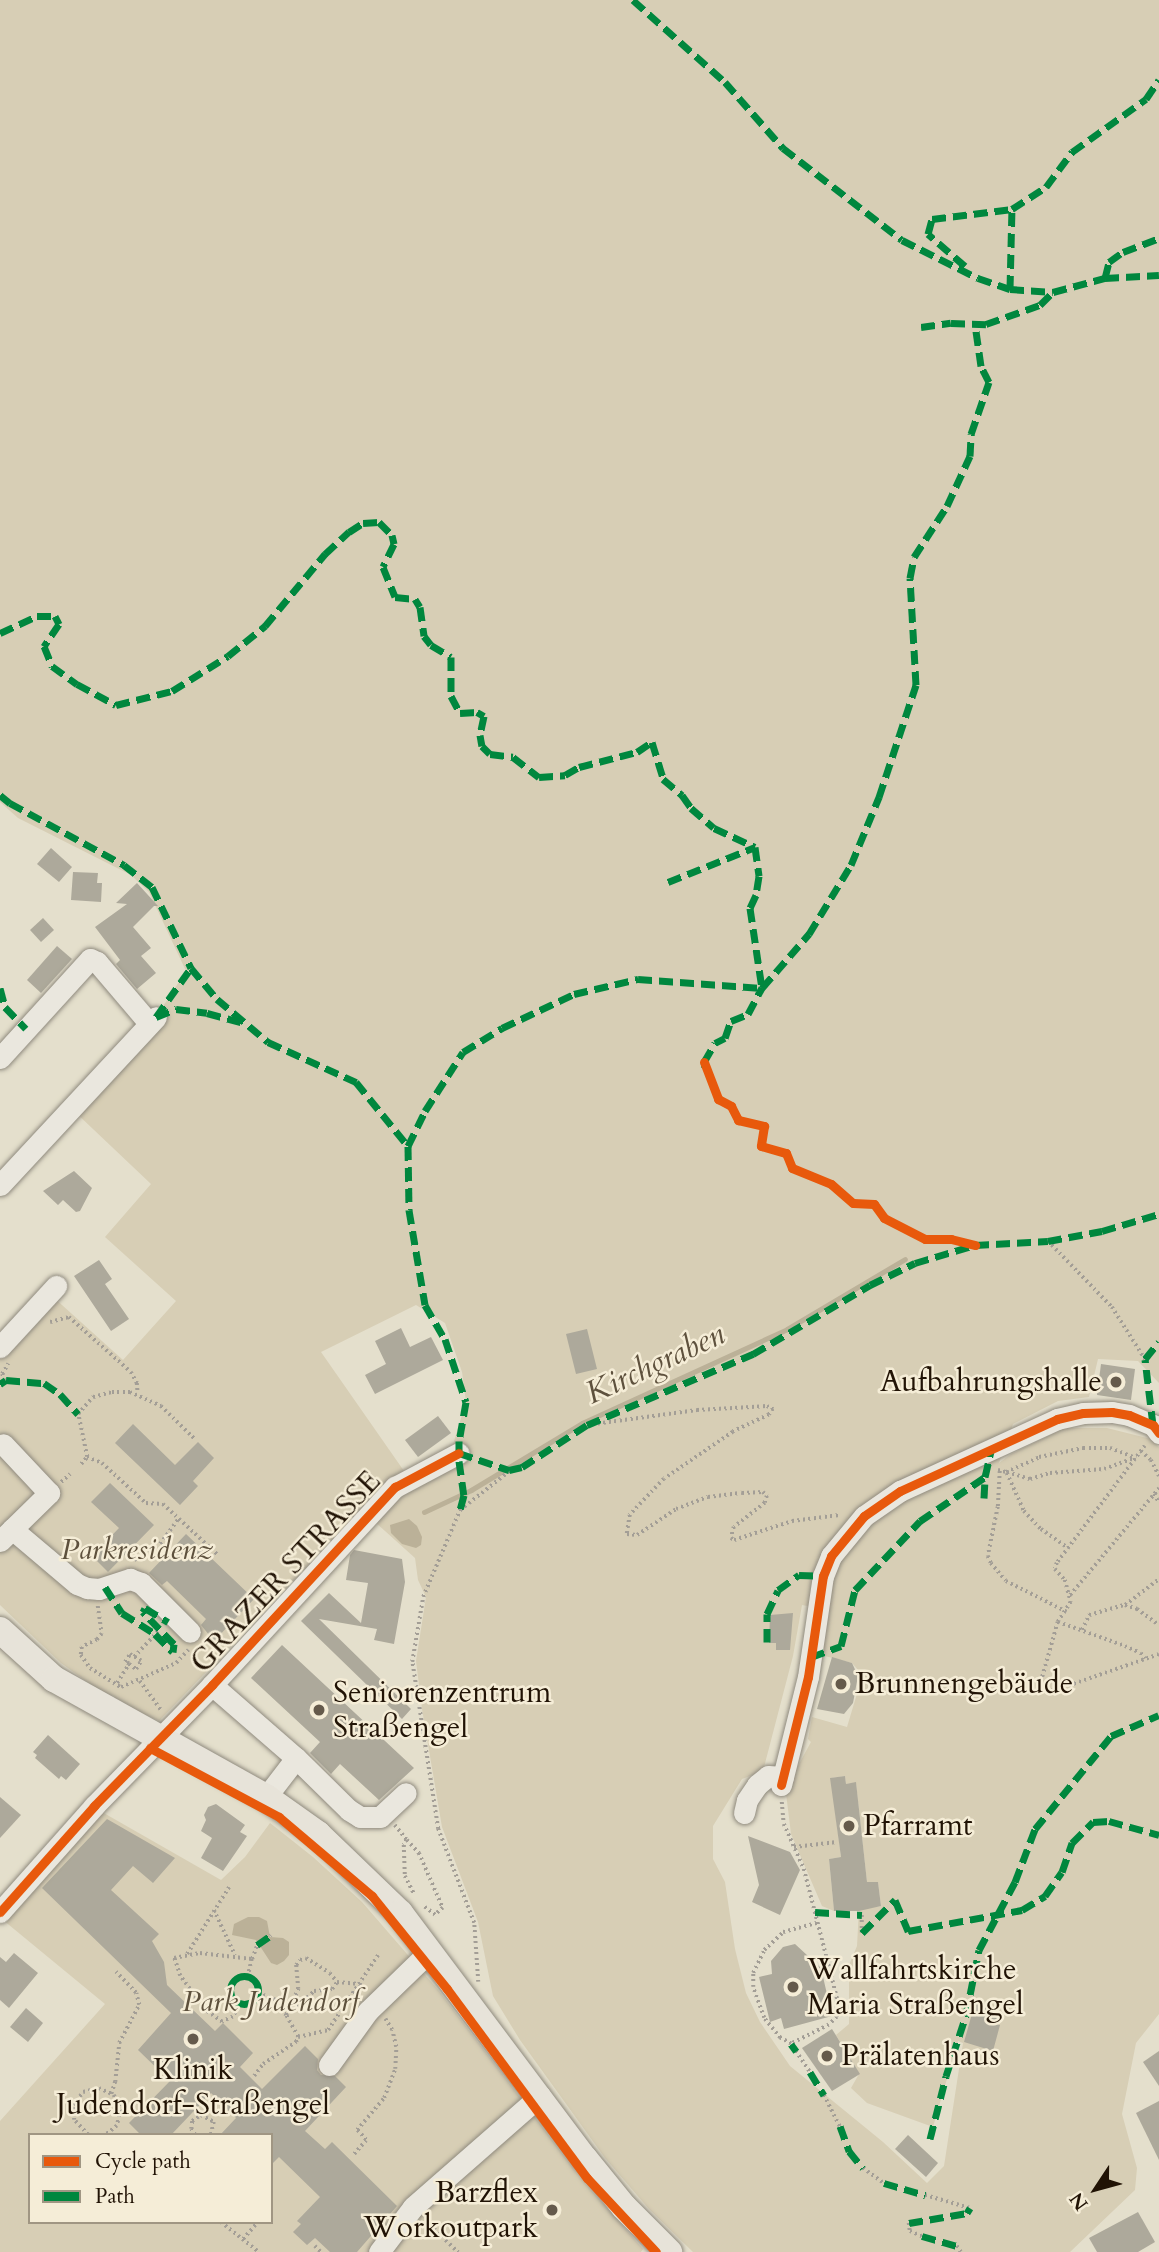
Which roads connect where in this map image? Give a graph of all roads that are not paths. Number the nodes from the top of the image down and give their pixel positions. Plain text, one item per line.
1 (0, 1058) edge
2 (0, 1185) edge
3 (56, 1286) dead end
4 (7, 1352) edge
5 (1158, 1432) edge
6 (3, 1444) dead end
7 (459, 1453) dead end
8 (6, 1535) edge
9 (0, 1630) edge
10 (190, 1632) road end
11 (212, 1685) junction
12 (165, 1732) junction
13 (296, 1758) junction
14 (406, 1793) dead end
15 (266, 1797) junction
16 (744, 1813) dead end
17 (0, 1912) edge
18 (422, 1958) junction
19 (329, 2065) dead end
20 (540, 2096) junction
21 (379, 2252) edge
22 (669, 2252) edge

1 - 2 street
3 - 4 street
5 - 16 street
6 - 8 street
7 - 11 street, GRAZER STRASSE
8 - 10 street
9 - 12 main road
11 - 12 street, GRAZER STRASSE
11 - 13 street
12 - 15 main road
12 - 17 street, GRAZER STRASSE
13 - 14 street
13 - 15 street
15 - 18 main road
18 - 19 street
18 - 20 main road
20 - 21 street
20 - 22 main road

